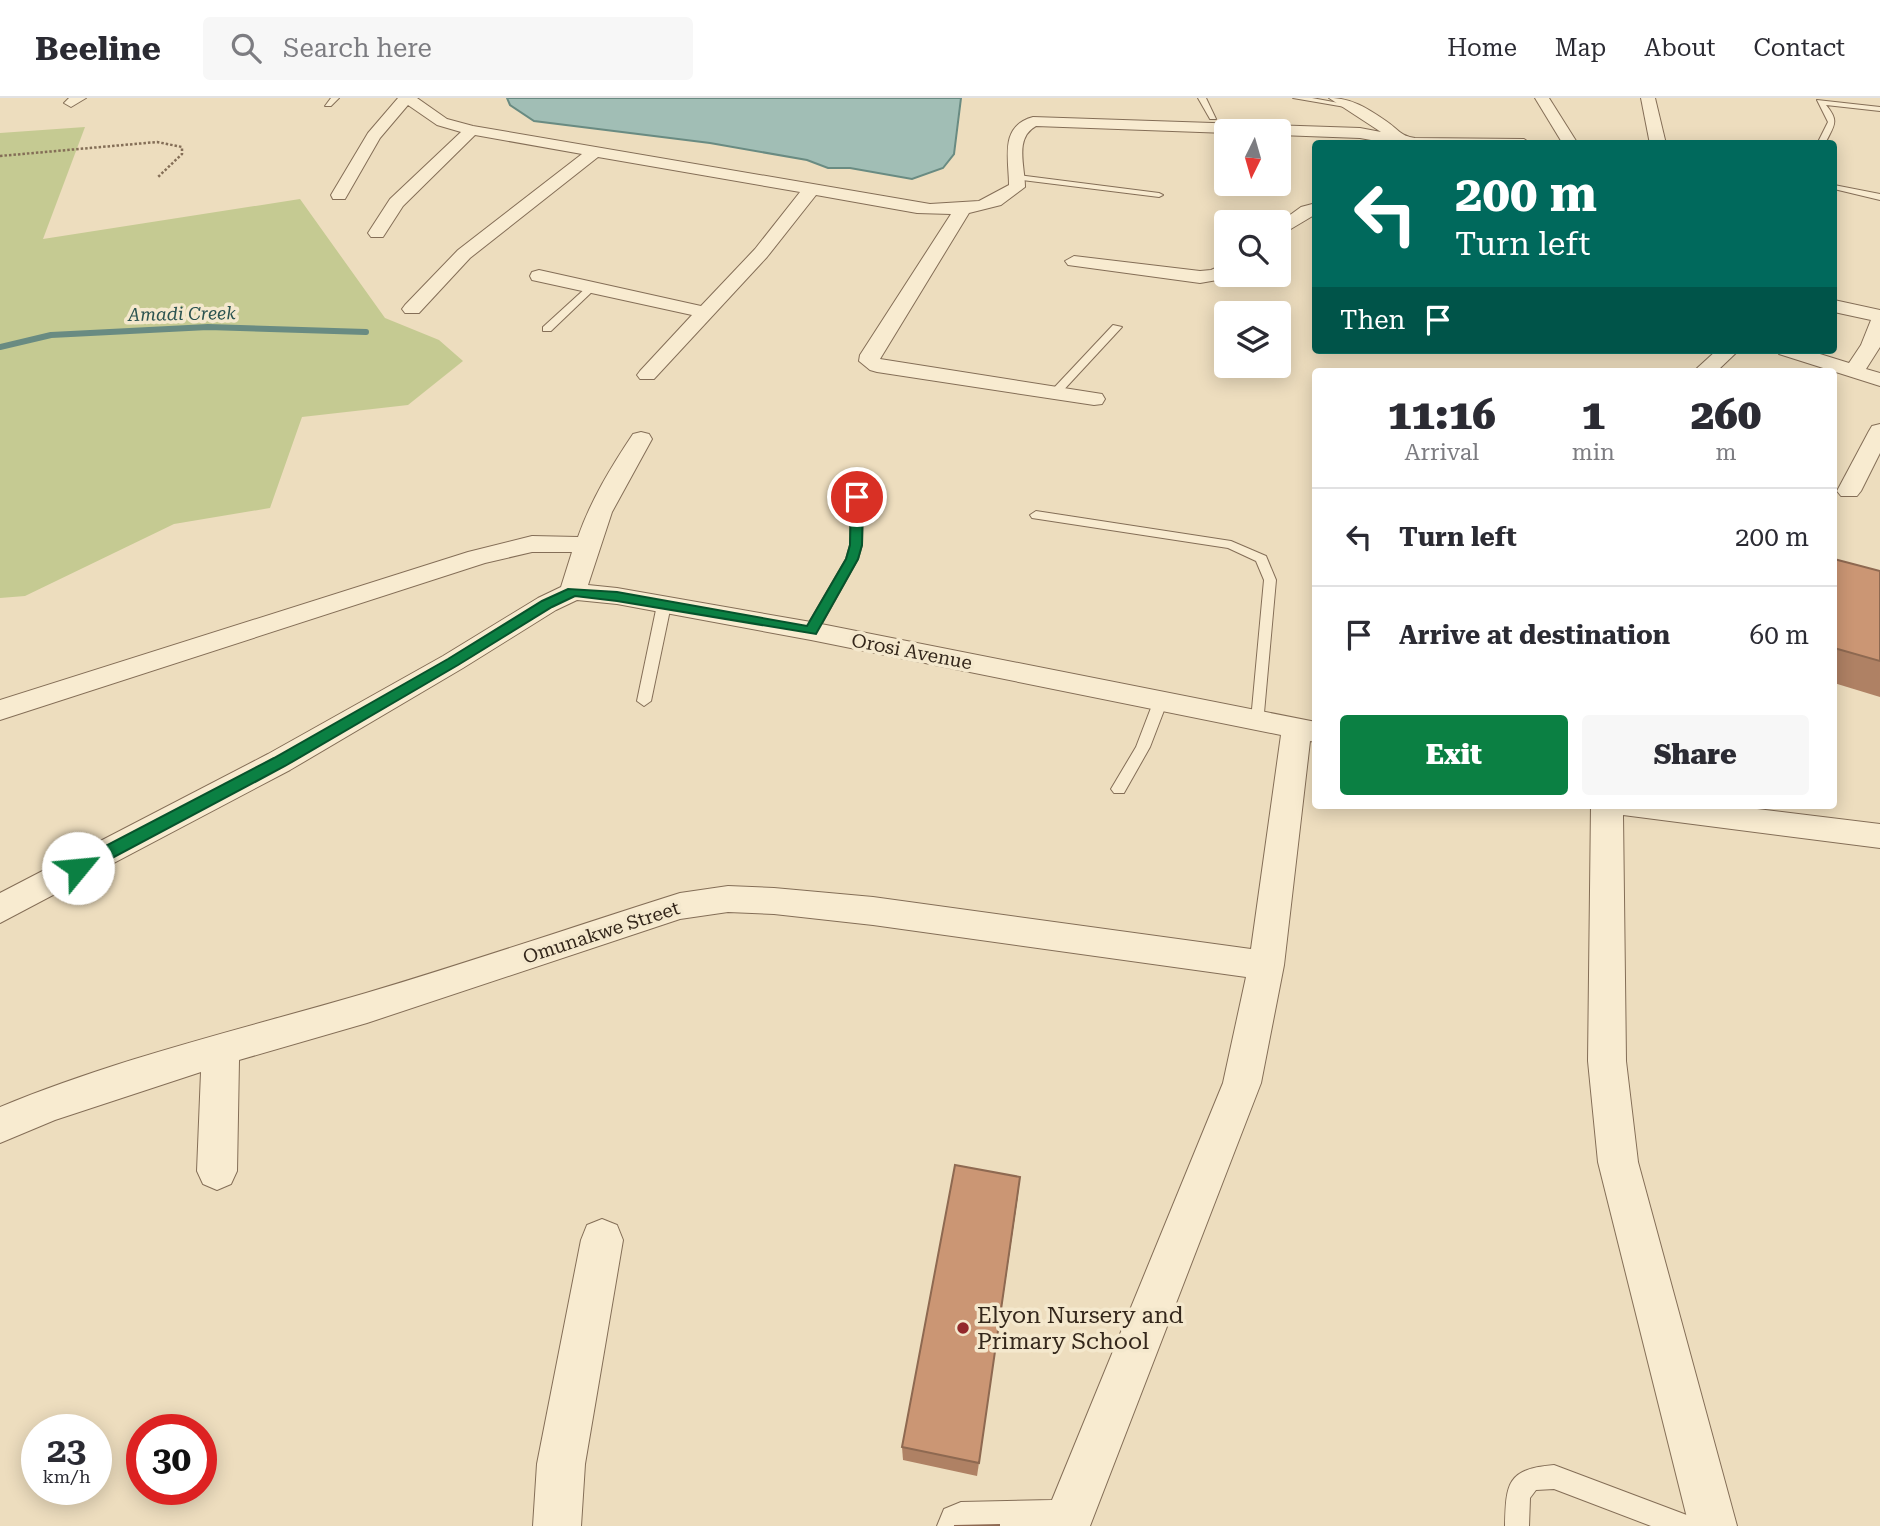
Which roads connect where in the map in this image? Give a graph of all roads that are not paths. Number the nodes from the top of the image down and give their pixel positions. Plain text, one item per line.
1 (407, 98) edge
2 (1202, 98) edge
3 (1297, 98) edge
4 (1336, 98) edge
5 (1542, 98) edge
6 (1648, 98) edge
7 (1818, 100) edge
8 (1024, 106) dead end
9 (1351, 107) junction
10 (1880, 109) edge
11 (1213, 117) dead end
12 (1033, 121) junction
13 (1487, 125) dead end
14 (471, 130) junction
15 (1394, 137) junction
16 (1407, 140) edge
17 (1497, 140) edge
18 (1569, 140) edge
19 (1657, 140) edge
20 (1823, 140) edge
21 (593, 153) junction
22 (1018, 177) junction
23 (1837, 188) edge
24 (811, 190) junction
25 (339, 195) dead end
26 (1159, 195) dead end
27 (1880, 197) edge
28 (962, 209) junction
29 (1312, 209) edge
30 (1291, 222) edge
31 (377, 233) dead end
32 (1074, 261) dead end
33 (1214, 275) edge
34 (539, 276) dead end
35 (591, 288) junction
36 (1837, 307) edge
37 (412, 309) dead end
38 (707, 313) junction
39 (1880, 318) edge
40 (1117, 327) dead end
41 (547, 329) dead end
42 (1724, 354) edge
43 (1799, 354) edge
44 (1708, 368) edge
45 (1854, 371) junction
46 (648, 375) dead end
47 (1880, 380) edge
48 (1055, 393) junction
49 (1094, 399) dead end
50 (1880, 431) edge
51 (640, 439) dead end
52 (1849, 491) dead end
53 (857, 497) dead end
54 (1036, 514) dead end
55 (586, 545) junction
56 (573, 592) junction
57 (664, 605) junction
58 (811, 631) junction
59 (1161, 700) junction
60 (644, 701) dead end
61 (0, 710) edge
62 (1258, 720) junction
63 (1307, 729) edge
64 (1119, 789) dead end
65 (1606, 809) edge
66 (1661, 809) edge
67 (1880, 836) edge
68 (0, 909) edge
69 (1266, 965) junction
70 (221, 1049) junction
71 (0, 1125) edge
72 (217, 1171) dead end
73 (602, 1240) dead end
74 (1066, 1525) edge
75 (557, 1526) edge
76 (961, 1526) edge
77 (1517, 1526) edge
78 (1683, 1526) edge
79 (1713, 1526) edge

1 - 14 street
1 - 25 street
2 - 11 lane
3 - 9 lane
4 - 9 street
5 - 18 street
6 - 19 street
7 - 10 lane
7 - 20 lane
8 - 12 street
9 - 15 street
12 - 15 street
12 - 22 street
13 - 17 street
14 - 21 street
14 - 31 street
15 - 16 street
21 - 24 street
21 - 37 street
22 - 26 lane
22 - 28 street
23 - 27 lane
24 - 28 street
24 - 38 street
28 - 48 street
29 - 30 street
32 - 33 street
34 - 35 street
35 - 38 street
35 - 41 lane
36 - 39 street
38 - 46 street
39 - 45 street
40 - 48 lane
42 - 44 street
43 - 45 street
45 - 47 street
48 - 49 street
50 - 52 street
51 - 55 street
53 - 58 lane
54 - 62 lane
55 - 56 street
55 - 61 street
56 - 57 street, Orosi Avenue
56 - 68 street
57 - 58 street, Orosi Avenue
57 - 60 lane
58 - 59 street, Orosi Avenue
59 - 62 street, Orosi Avenue
59 - 64 lane
62 - 63 street, Orosi Avenue
63 - 69 street
65 - 79 street
66 - 67 street
69 - 70 street, Omunakwe Street
69 - 74 street
70 - 71 street, Omunakwe Street
70 - 72 street
73 - 75 street
74 - 76 street
77 - 78 lane

